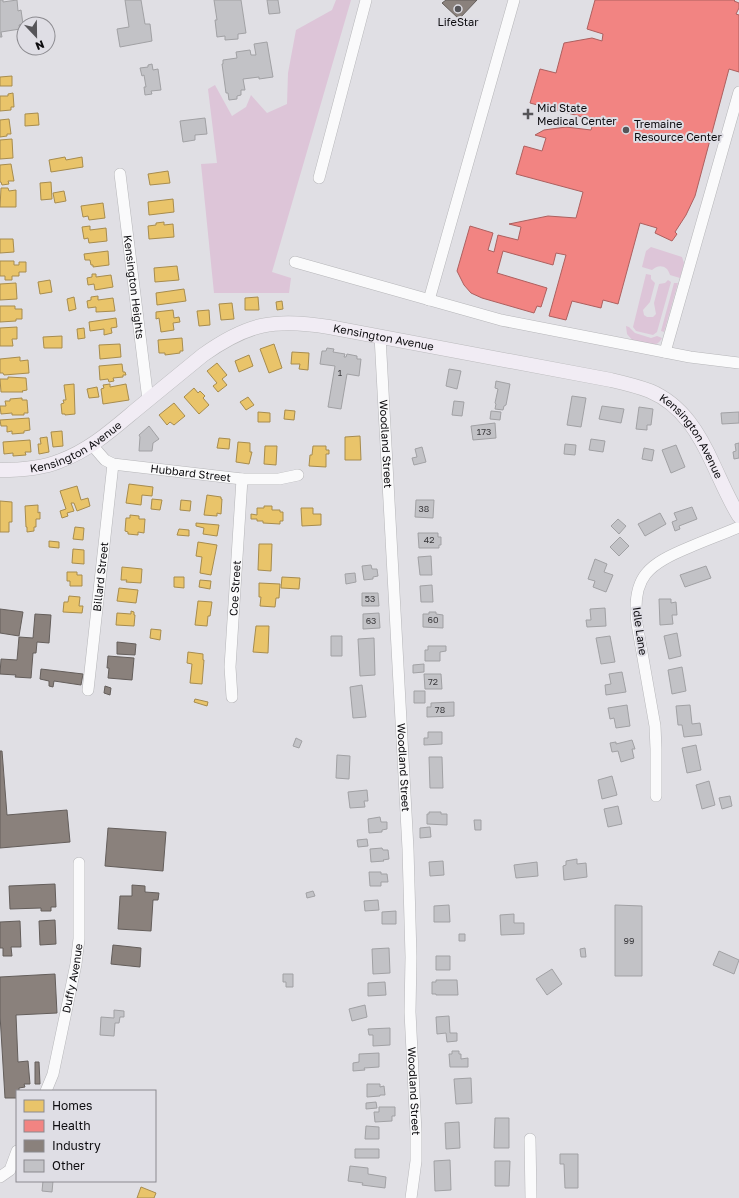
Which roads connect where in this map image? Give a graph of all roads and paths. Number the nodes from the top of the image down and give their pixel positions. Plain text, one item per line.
1 (366, 0) edge
2 (514, 0) edge
3 (739, 92) edge
4 (120, 174) dead end
5 (319, 178) dead end
6 (295, 262) dead end
7 (429, 300) junction
8 (380, 336) junction
9 (665, 352) junction
10 (739, 363) edge
11 (148, 400) junction
12 (92, 445) junction
13 (113, 464) junction
14 (0, 470) edge
15 (298, 475) dead end
16 (242, 479) junction
17 (739, 516) edge
18 (739, 527) edge
19 (88, 690) dead end
20 (232, 697) dead end
21 (656, 796) dead end
22 (79, 863) dead end
23 (46, 1090) edge
24 (530, 1139) dead end
25 (16, 1154) edge
26 (0, 1177) edge
27 (411, 1198) edge
28 (532, 1198) edge

1 - 5 street
2 - 7 street
3 - 9 street
4 - 11 street, Kensington Heights
6 - 7 street
7 - 9 street
8 - 11 main road, Kensington Avenue
8 - 17 main road, Kensington Avenue
8 - 27 street, Woodland Street
9 - 10 street
11 - 12 main road, Kensington Avenue
12 - 13 street
12 - 14 main road, Kensington Avenue
13 - 16 street, Hubbard Street
13 - 19 street, Billard Street
15 - 16 street, Hubbard Street
16 - 20 street, Coe Street
18 - 21 street, Idle Lane
22 - 23 street, Duffy Avenue
24 - 28 street
25 - 26 street

